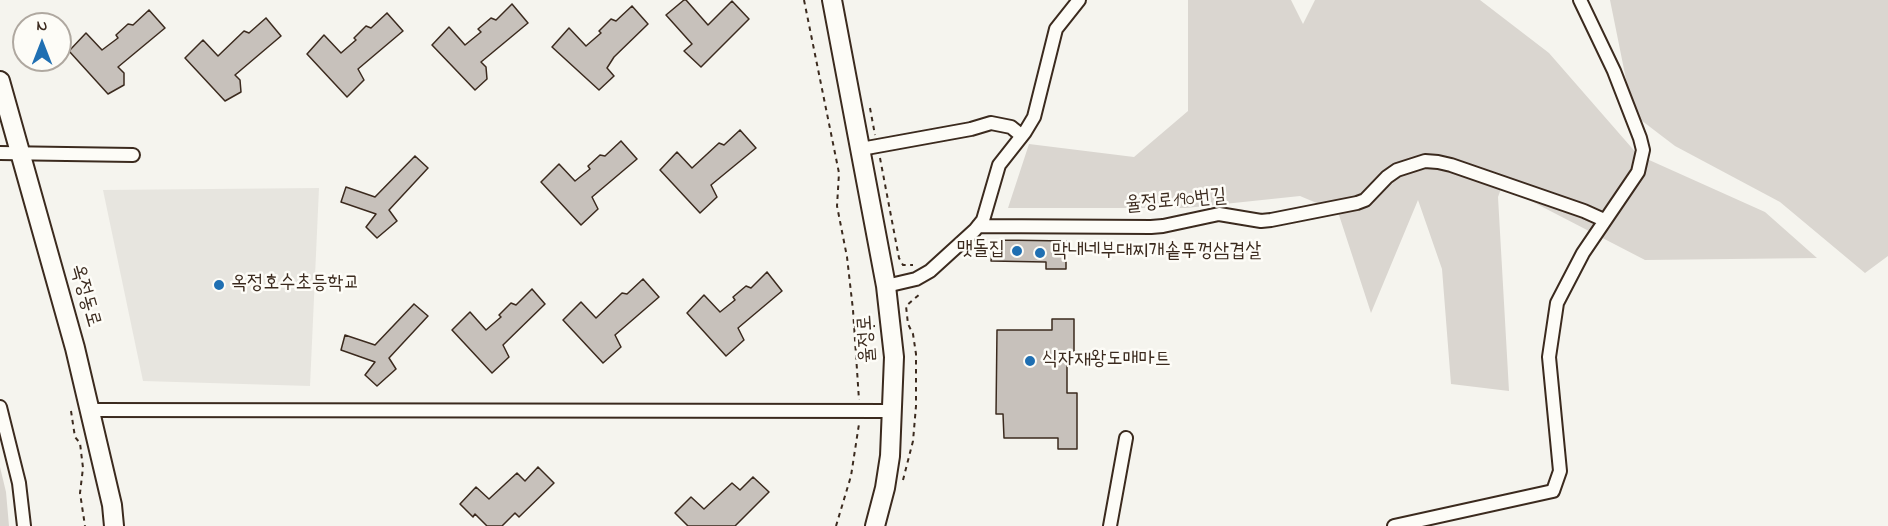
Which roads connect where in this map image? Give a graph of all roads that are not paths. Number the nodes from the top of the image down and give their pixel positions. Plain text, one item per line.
1 (832, 0) edge
2 (1079, 0) edge
3 (1580, 0) edge
4 (0, 81) edge
5 (1022, 136) junction
6 (861, 149) junction
7 (20, 152) junction
8 (0, 153) edge
9 (133, 155) dead end
10 (1604, 220) junction
11 (978, 226) junction
12 (886, 286) junction
13 (0, 407) edge
14 (80, 410) junction
15 (892, 411) junction
16 (1126, 438) dead end
17 (24, 526) edge
18 (114, 526) edge
19 (874, 526) edge
20 (1110, 526) edge
21 (1394, 526) edge

1 - 6 main road, 율정로
2 - 5 street
3 - 10 street
4 - 7 main road, 옥정동로
5 - 6 street
5 - 11 street
6 - 12 main road, 율정로
7 - 8 street
7 - 9 street
7 - 14 main road, 옥정동로
10 - 11 street, 율정로190번길
10 - 21 street
11 - 12 street
12 - 15 main road, 율정로
13 - 17 street
14 - 15 street
14 - 18 main road, 옥정동로
15 - 19 main road, 율정로
16 - 20 street

